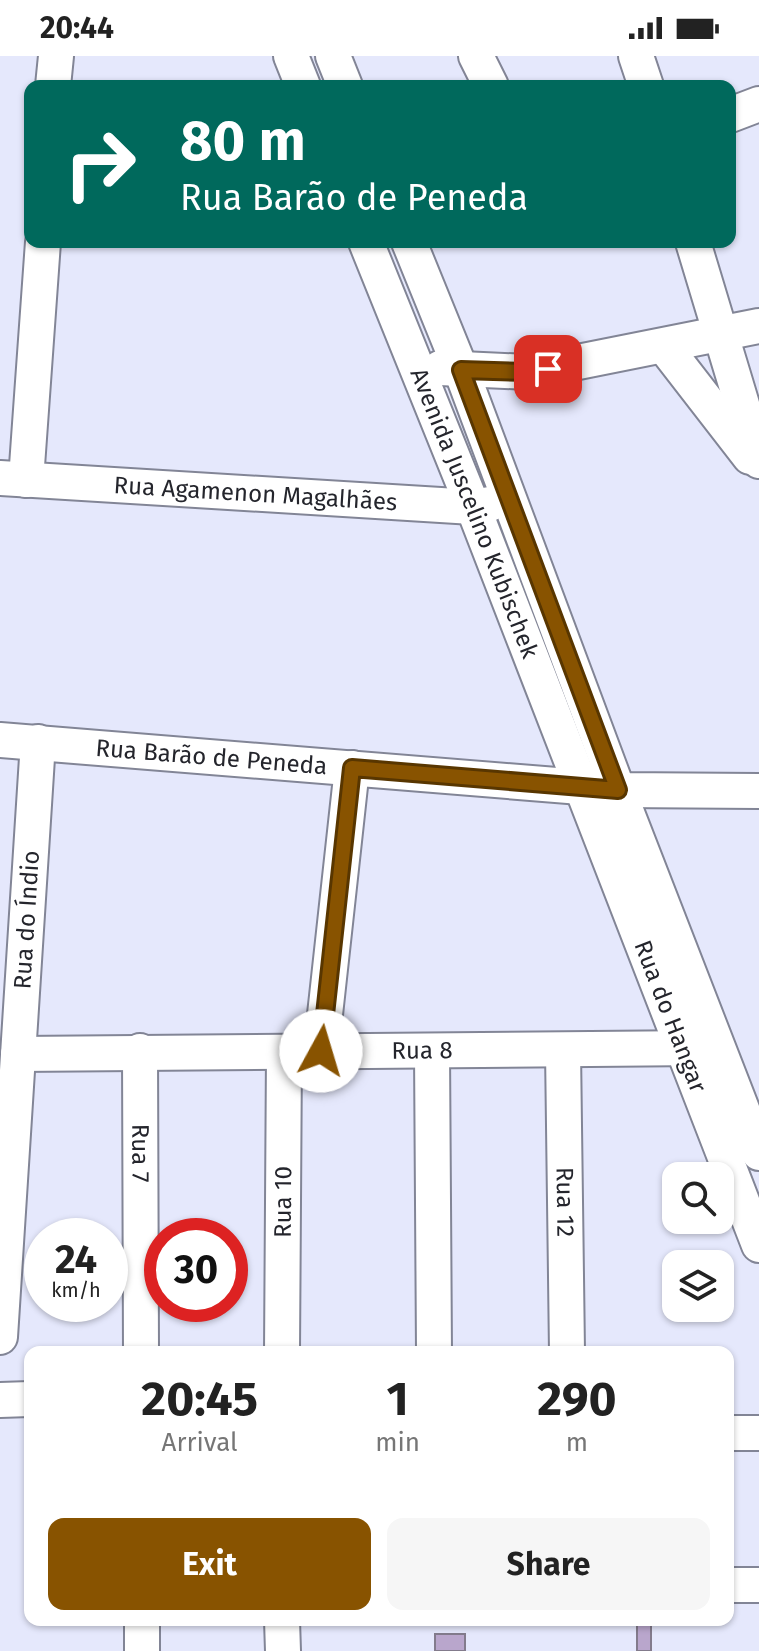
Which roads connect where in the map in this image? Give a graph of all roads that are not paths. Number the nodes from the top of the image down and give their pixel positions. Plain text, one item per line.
1 (56, 56) edge
2 (291, 56) edge
3 (333, 56) edge
4 (476, 56) edge
5 (636, 56) edge
6 (54, 80) edge
7 (301, 80) edge
8 (343, 80) edge
9 (488, 80) edge
10 (644, 80) edge
11 (759, 104) edge
12 (736, 113) edge
13 (42, 248) edge
14 (368, 248) edge
15 (411, 248) edge
16 (695, 248) edge
17 (759, 326) edge
18 (720, 335) junction
19 (664, 346) junction
20 (415, 365) junction
21 (461, 370) junction
22 (759, 461) edge
23 (759, 468) edge
24 (13, 479) edge
25 (510, 501) junction
26 (473, 507) junction
27 (0, 740) edge
28 (38, 742) junction
29 (352, 768) junction
30 (581, 787) junction
31 (618, 790) junction
32 (759, 791) edge
33 (14, 897) edge
34 (718, 1047) junction
35 (563, 1050) junction
36 (683, 1050) junction
37 (140, 1051) junction
38 (321, 1051) junction
39 (432, 1051) junction
40 (284, 1053) junction
41 (18, 1054) junction
42 (759, 1153) edge
43 (759, 1245) edge
44 (0, 1337) edge
45 (141, 1346) edge
46 (282, 1346) edge
47 (434, 1346) edge
48 (567, 1346) edge
49 (24, 1399) edge
50 (0, 1400) edge
51 (734, 1433) edge
52 (759, 1433) edge
53 (734, 1585) edge
54 (759, 1585) edge
55 (142, 1626) edge
56 (282, 1626) edge
57 (142, 1651) edge
58 (283, 1651) edge

1 - 6 street
2 - 7 street
3 - 8 street
4 - 9 street
5 - 10 street
11 - 12 street
13 - 24 street
14 - 20 street, Avenida Juscelino Kubischek
15 - 21 street, Avenida Juscelino Kubischek
16 - 18 street
17 - 18 street
18 - 19 street
18 - 22 street
19 - 21 street
19 - 23 street
20 - 21 street
20 - 26 street, Avenida Juscelino Kubischek
21 - 25 street, Avenida Juscelino Kubischek
24 - 26 street, Rua Agamenon Magalhães
25 - 26 street, Rua Agamenon Magalhães
25 - 31 street, Avenida Juscelino Kubischek
26 - 30 street, Avenida Juscelino Kubischek
27 - 28 street, Rua Barão de Peneda
28 - 29 street, Rua Barão de Peneda
28 - 33 street, Rua do Índio
29 - 30 street, Rua Barão de Peneda
29 - 38 street
30 - 31 street, Rua Barão de Peneda
30 - 36 street, Rua do Hangar
31 - 32 street, Rua Barão de Peneda
31 - 34 street, Avenida Juscelino Kubischek
33 - 41 street, Rua do Índio
34 - 36 street, Rua 8
34 - 42 street, Avenida Juscelino Kubischek
35 - 36 street, Rua 8
35 - 39 street, Rua 8
35 - 48 street, Rua 12
36 - 43 street, Rua do Hangar
37 - 40 street, Rua 8
37 - 41 street, Rua 8
37 - 45 street, Rua 7
38 - 39 street, Rua 8
38 - 40 street, Rua 8
39 - 47 street
40 - 46 street, Rua 10
41 - 44 street, Rua do Índio
49 - 50 street
51 - 52 street
53 - 54 street
55 - 57 street
56 - 58 street

